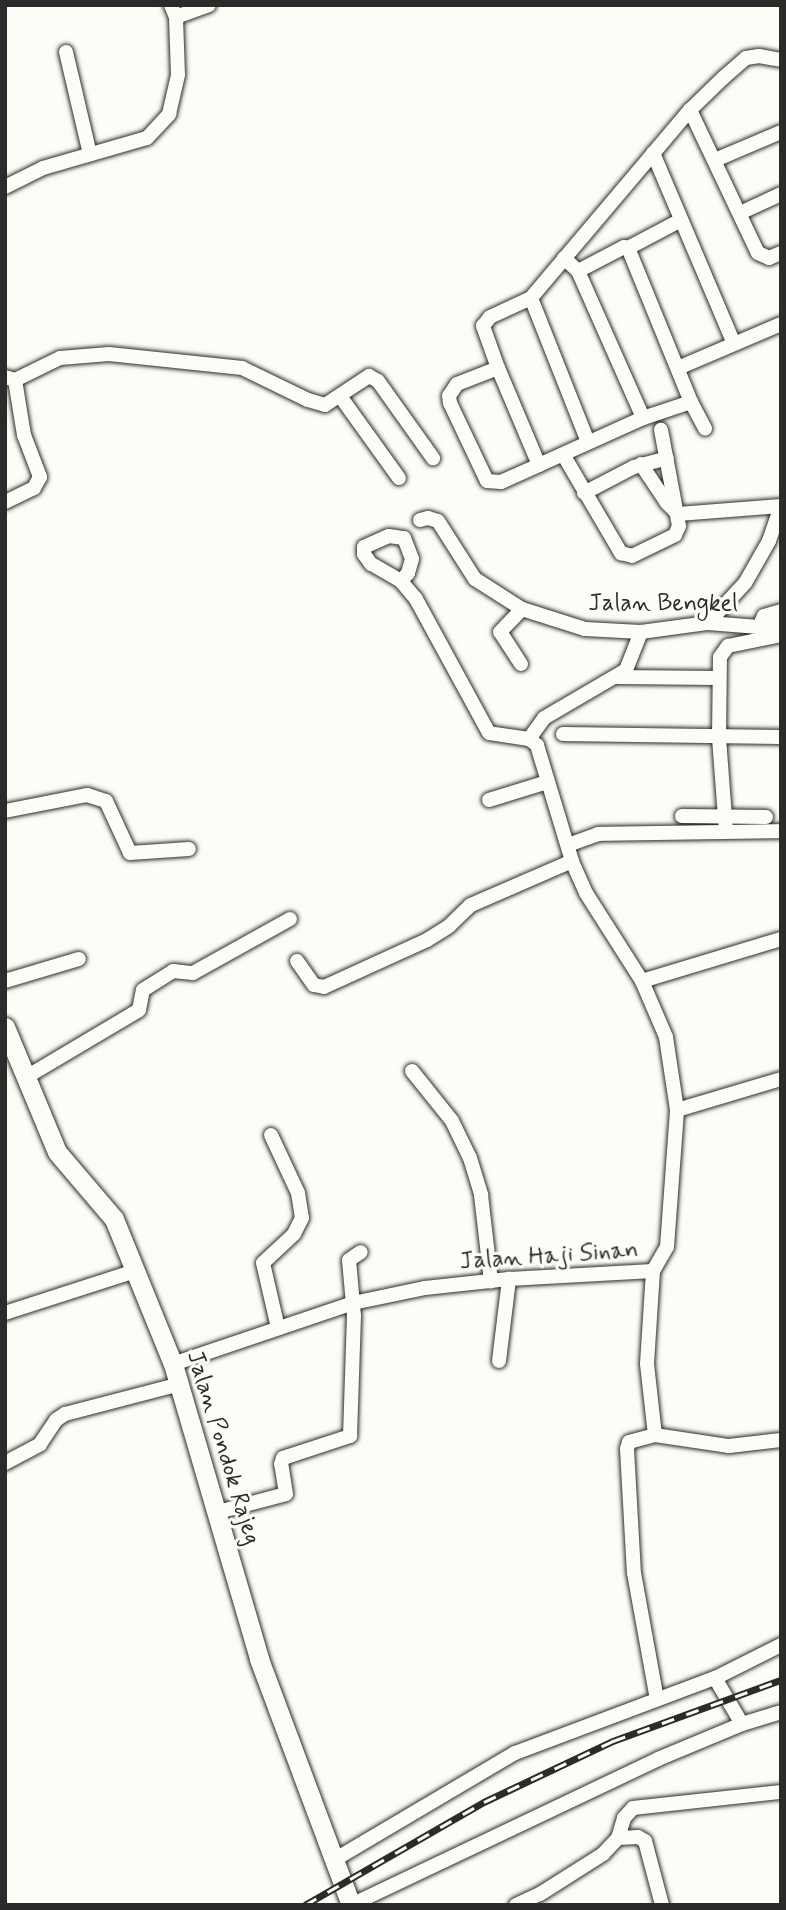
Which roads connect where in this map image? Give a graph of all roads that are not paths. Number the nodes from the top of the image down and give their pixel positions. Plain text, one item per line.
1 (209, 5) edge
2 (174, 11) edge
3 (66, 52) dead end
4 (781, 60) edge
5 (690, 110) junction
6 (781, 132) edge
7 (653, 153) junction
8 (90, 154) junction
9 (715, 160) junction
10 (5, 187) edge
11 (781, 194) edge
12 (740, 213) junction
13 (681, 220) junction
14 (628, 248) junction
15 (781, 253) edge
16 (564, 258) junction
17 (578, 271) junction
18 (531, 298) junction
19 (781, 324) edge
20 (734, 344) junction
21 (498, 368) junction
22 (678, 368) junction
23 (10, 378) edge
24 (340, 396) junction
25 (691, 402) junction
26 (643, 418) junction
27 (705, 428) dead end
28 (661, 430) dead end
29 (588, 442) junction
30 (564, 456) dead end
31 (433, 458) dead end
32 (667, 458) junction
33 (641, 464) junction
34 (539, 466) junction
35 (399, 478) dead end
36 (584, 493) junction
37 (5, 502) edge
38 (678, 514) junction
39 (420, 520) dead end
40 (401, 581) dead end
41 (522, 609) junction
42 (781, 611) edge
43 (708, 623) junction
44 (781, 623) edge
45 (759, 627) junction
46 (640, 632) junction
47 (781, 635) edge
48 (521, 664) dead end
49 (618, 677) dead end
50 (718, 678) junction
51 (563, 734) dead end
52 (781, 737) edge
53 (719, 738) junction
54 (529, 739) junction
55 (547, 782) junction
56 (489, 800) dead end
57 (5, 811) edge
58 (682, 816) dead end
59 (766, 817) dead end
60 (726, 824) junction
61 (781, 831) edge
62 (568, 845) junction
63 (189, 849) dead end
64 (572, 861) junction
65 (290, 919) dead end
66 (781, 939) edge
67 (79, 959) dead end
68 (297, 961) dead end
69 (5, 981) edge
70 (642, 981) junction
71 (5, 1027) edge
72 (412, 1071) dead end
73 (28, 1076) junction
74 (781, 1079) edge
75 (677, 1110) junction
76 (271, 1135) dead end
77 (361, 1252) dead end
78 (135, 1271) junction
79 (653, 1271) junction
80 (509, 1279) junction
81 (491, 1281) junction
82 (353, 1303) junction
83 (5, 1313) edge
84 (278, 1328) junction
85 (499, 1362) dead end
86 (173, 1364) junction
87 (180, 1384) junction
88 (655, 1435) junction
89 (781, 1440) edge
90 (5, 1462) edge
91 (218, 1513) junction
92 (781, 1645) edge
93 (715, 1678) junction
94 (657, 1699) junction
95 (781, 1712) edge
96 (742, 1724) junction
97 (781, 1792) edge
98 (618, 1838) junction
99 (334, 1860) junction
100 (351, 1905) edge
101 (516, 1905) edge
102 (662, 1905) edge

1 - 2 street
2 - 8 street
3 - 8 street
4 - 5 street
5 - 7 street
5 - 9 street
6 - 9 street
7 - 13 street
7 - 16 street
8 - 10 street
9 - 12 street
11 - 12 street
12 - 15 street
13 - 14 street
13 - 20 street
14 - 17 street
14 - 22 street
16 - 17 street
16 - 18 street
17 - 26 street
18 - 21 street
18 - 29 street
19 - 20 street
20 - 22 street
21 - 34 street
21 - 34 street
22 - 25 street
23 - 24 street
23 - 37 street
24 - 31 street
24 - 35 street
25 - 26 street
25 - 27 street
26 - 29 street
28 - 32 street
29 - 34 street
30 - 36 street
32 - 33 street
32 - 38 street
33 - 36 street
33 - 38 street
36 - 38 street
38 - 43 street
39 - 41 street, Jalan Bengkel
40 - 54 street
41 - 46 street, Jalan Bengkel
41 - 48 street
42 - 45 street
43 - 45 street, Jalan Bengkel
43 - 46 street, Jalan Bengkel
44 - 45 street, Jalan Bengkel
46 - 54 street
47 - 50 street
49 - 50 street
50 - 53 street
51 - 53 street
52 - 53 street
53 - 60 street
54 - 55 street, Jalan Haji Sinan
55 - 56 street
55 - 62 street, Jalan Haji Sinan
57 - 63 street
58 - 60 street
59 - 60 street
60 - 61 street
60 - 62 street
62 - 64 street, Jalan Haji Sinan
64 - 68 street
64 - 70 street, Jalan Haji Sinan
65 - 73 street
66 - 70 street
67 - 69 street
70 - 75 street, Jalan Haji Sinan
71 - 73 main road, Jalan Pondok Rajeg
72 - 81 street
73 - 78 main road, Jalan Pondok Rajeg
74 - 75 street
75 - 79 street, Jalan Haji Sinan
76 - 84 street
77 - 82 street
78 - 83 street
78 - 86 main road, Jalan Pondok Rajeg
79 - 80 street, Jalan Haji Sinan
79 - 88 street
80 - 81 street, Jalan Haji Sinan
80 - 85 street
81 - 82 street, Jalan Haji Sinan
82 - 84 street, Jalan Haji Sinan
82 - 91 street
84 - 86 street, Jalan Haji Sinan
86 - 87 main road, Jalan Pondok Rajeg
87 - 90 street
87 - 91 main road, Jalan Pondok Rajeg
88 - 89 street
88 - 94 street
91 - 99 main road, Jalan Pondok Rajeg
92 - 93 street
93 - 94 street
93 - 96 street
94 - 99 street
95 - 96 street
96 - 100 street
97 - 98 street
98 - 101 street
98 - 102 street
99 - 100 main road, Jalan Pondok Rajeg

